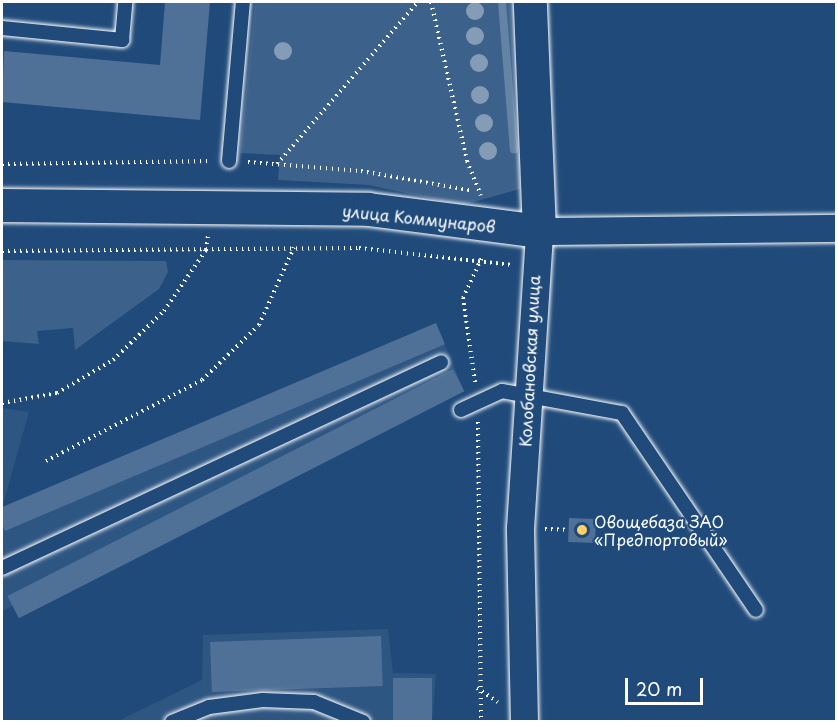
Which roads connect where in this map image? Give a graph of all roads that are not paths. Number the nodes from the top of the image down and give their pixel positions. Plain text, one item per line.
1 (125, 2) edge
2 (243, 2) edge
3 (530, 2) edge
4 (2, 27) edge
5 (229, 161) road end
6 (2, 205) edge
7 (837, 228) edge
8 (539, 231) junction
9 (441, 362) dead end
10 (526, 393) junction
11 (461, 410) dead end
12 (2, 568) edge
13 (756, 610) dead end
14 (172, 722) edge
15 (363, 722) edge
16 (524, 722) edge

1 - 4 lane
2 - 5 lane
3 - 8 street, Колобановская улица
6 - 8 street, улица Коммунаров
7 - 8 street, улица Коммунаров
8 - 10 street, Колобановская улица
9 - 12 lane
10 - 11 lane
10 - 13 lane
10 - 16 street, Колобановская улица
14 - 15 lane

